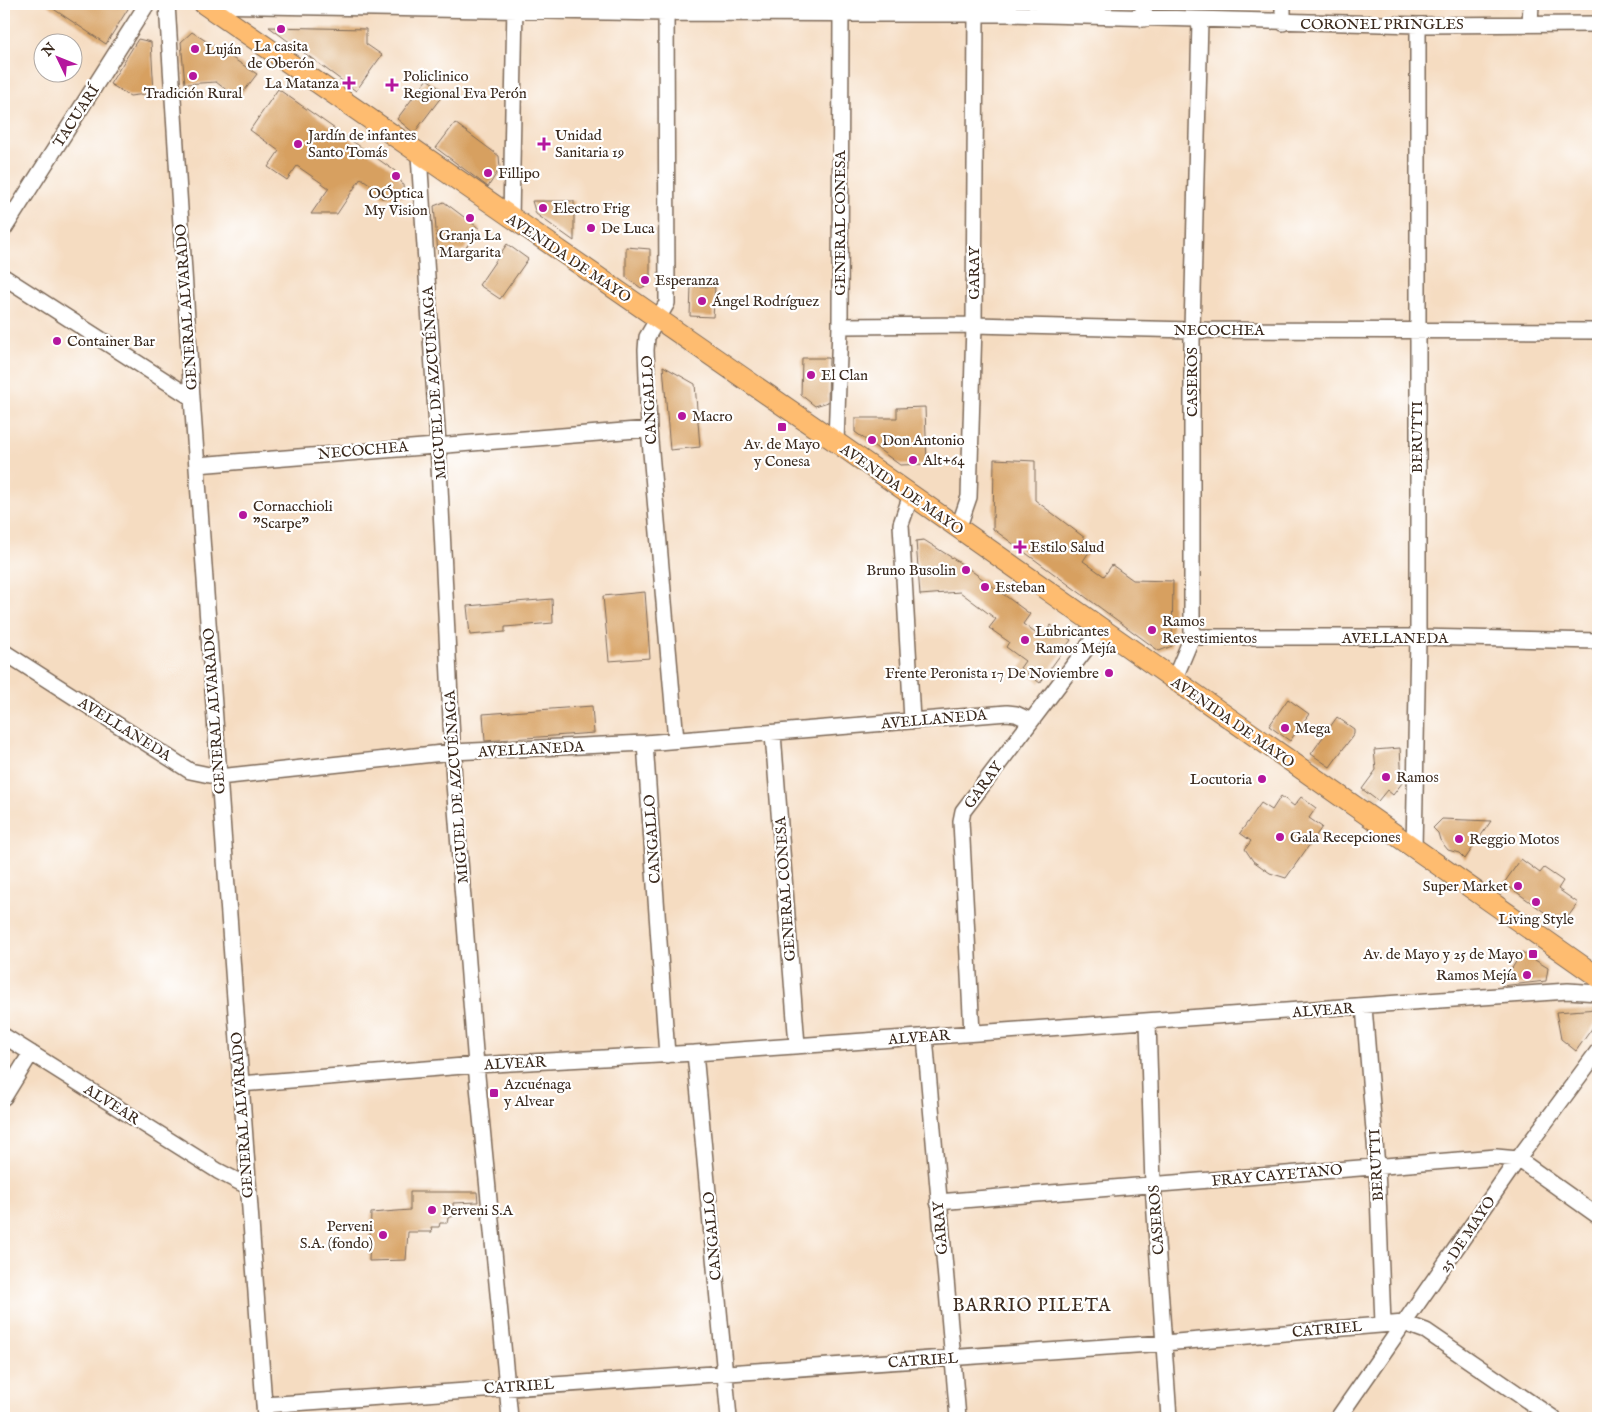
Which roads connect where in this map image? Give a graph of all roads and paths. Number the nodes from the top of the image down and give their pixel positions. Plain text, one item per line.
1 (147, 4) edge
2 (167, 4) edge
3 (1283, 4) edge
4 (1530, 4) edge
5 (205, 5) edge
6 (370, 6) edge
7 (515, 7) edge
8 (666, 8) edge
9 (841, 8) edge
10 (1009, 9) edge
11 (1143, 11) edge
12 (976, 14) junction
13 (1200, 21) junction
14 (1283, 23) junction
15 (1530, 24) junction
16 (1598, 24) edge
17 (1418, 25) junction
18 (419, 155) junction
19 (511, 219) junction
20 (4, 229) edge
21 (4, 277) edge
22 (658, 319) junction
23 (974, 325) junction
24 (840, 326) junction
25 (1192, 330) junction
26 (1417, 331) junction
27 (1598, 331) edge
28 (192, 398) junction
29 (649, 429) junction
30 (836, 442) junction
31 (438, 444) junction
32 (197, 465) junction
33 (911, 495) junction
34 (958, 529) junction
35 (1101, 629) junction
36 (1192, 637) junction
37 (1418, 637) junction
38 (1598, 641) edge
39 (4, 652) edge
40 (1174, 680) junction
41 (912, 720) junction
42 (1031, 721) junction
43 (773, 734) junction
44 (676, 740) junction
45 (645, 743) junction
46 (452, 752) junction
47 (218, 777) junction
48 (1414, 849) junction
49 (1598, 977) edge
50 (1598, 994) edge
51 (1364, 1007) junction
52 (1148, 1022) junction
53 (972, 1033) junction
54 (4, 1036) edge
55 (925, 1037) junction
56 (797, 1045) junction
57 (1598, 1051) edge
58 (32, 1053) junction
59 (696, 1053) junction
60 (666, 1055) junction
61 (476, 1065) junction
62 (240, 1084) junction
63 (4, 1097) edge
64 (1518, 1159) junction
65 (1377, 1166) junction
66 (1153, 1185) junction
67 (247, 1186) junction
68 (938, 1202) junction
69 (1598, 1216) edge
70 (1404, 1323) junction
71 (1383, 1324) junction
72 (1164, 1343) junction
73 (951, 1358) junction
74 (724, 1374) junction
75 (507, 1387) junction
76 (265, 1412) edge
77 (510, 1418) edge
78 (729, 1418) edge
79 (958, 1418) edge
80 (1169, 1418) edge
81 (1338, 1418) edge
82 (1554, 1418) edge

1 - 20 street, TACUARÍ
2 - 28 street, GENERAL ALVARADO
3 - 14 street
4 - 15 street
5 - 6 street, CORONEL PRINGLES
5 - 18 main road, AVENIDA DE MAYO
6 - 7 street, CORONEL PRINGLES
7 - 8 street, CORONEL PRINGLES
7 - 19 street
8 - 9 street, CORONEL PRINGLES
8 - 22 street, CANGALLO
9 - 12 street, CORONEL PRINGLES
9 - 24 street, GENERAL CONESA
10 - 11 street, CORONEL PRINGLES
10 - 12 street, CORONEL PRINGLES
11 - 13 street, CORONEL PRINGLES
12 - 23 street, GARAY
13 - 14 street, CORONEL PRINGLES
13 - 25 street, CASEROS
14 - 17 street, CORONEL PRINGLES
15 - 16 street, CORONEL PRINGLES
15 - 17 street, CORONEL PRINGLES
17 - 26 street, BERUTTI
18 - 19 main road, AVENIDA DE MAYO
18 - 31 street, MIGUEL DE AZCUÉNAGA
19 - 22 main road, AVENIDA DE MAYO
21 - 28 street
22 - 29 street, CANGALLO
22 - 30 main road, AVENIDA DE MAYO
23 - 24 street, NECOCHEA
23 - 25 street, NECOCHEA
23 - 34 street, GARAY
24 - 30 street, GENERAL CONESA
25 - 26 street, NECOCHEA
25 - 36 street, CASEROS
26 - 27 street, NECOCHEA
26 - 37 street, BERUTTI
28 - 32 street, GENERAL ALVARADO
29 - 31 street, NECOCHEA
29 - 44 street, CANGALLO
30 - 33 main road, AVENIDA DE MAYO
31 - 32 street, NECOCHEA
31 - 46 street, MIGUEL DE AZCUÉNAGA
32 - 47 street, GENERAL ALVARADO
33 - 34 main road, AVENIDA DE MAYO
33 - 41 street
34 - 35 main road, AVENIDA DE MAYO
35 - 40 main road, AVENIDA DE MAYO
35 - 42 street, GARAY
36 - 37 street, AVELLANEDA
36 - 40 street, CASEROS
37 - 38 street, AVELLANEDA
37 - 48 street, BERUTTI
39 - 47 street, AVELLANEDA
40 - 48 main road, AVENIDA DE MAYO
41 - 42 street, AVELLANEDA
41 - 43 street, AVELLANEDA
42 - 53 street, GARAY
43 - 44 street, AVELLANEDA
43 - 56 street, GENERAL CONESA
44 - 45 street, AVELLANEDA
45 - 46 street, AVELLANEDA
45 - 60 street, CANGALLO
46 - 47 street, AVELLANEDA
46 - 61 street, MIGUEL DE AZCUÉNAGA
47 - 62 street, GENERAL ALVARADO
48 - 49 main road, AVENIDA DE MAYO
50 - 51 street, ALVEAR
51 - 52 street, ALVEAR
51 - 65 street, BERUTTI
52 - 53 street, ALVEAR
52 - 66 street, CASEROS
53 - 55 street, ALVEAR
54 - 58 street, ALVEAR
55 - 56 street, ALVEAR
55 - 68 street, GARAY
56 - 59 street, ALVEAR
57 - 64 street, 25 DE MAYO
58 - 63 street
58 - 67 street, ALVEAR
59 - 60 street, ALVEAR
59 - 74 street, CANGALLO
60 - 61 street, ALVEAR
61 - 62 street, ALVEAR
61 - 75 street, MIGUEL DE AZCUÉNAGA
62 - 67 street, GENERAL ALVARADO
64 - 65 street, FRAY CAYETANO
64 - 69 street
64 - 70 street, 25 DE MAYO
65 - 66 street, FRAY CAYETANO
65 - 71 street, BERUTTI
66 - 68 street, FRAY CAYETANO
66 - 72 street, CASEROS
67 - 76 street, GENERAL ALVARADO
68 - 73 street, GARAY
70 - 71 street, CATRIEL
70 - 81 street, 25 DE MAYO
70 - 82 street, CATRIEL
71 - 72 street, CATRIEL
72 - 73 street, CATRIEL
72 - 80 street, CASEROS
73 - 74 street, CATRIEL
73 - 79 street, GARAY
74 - 75 street, CATRIEL
74 - 78 street, CANGALLO
75 - 76 street, CATRIEL
75 - 77 street, MIGUEL DE AZCUÉNAGA

